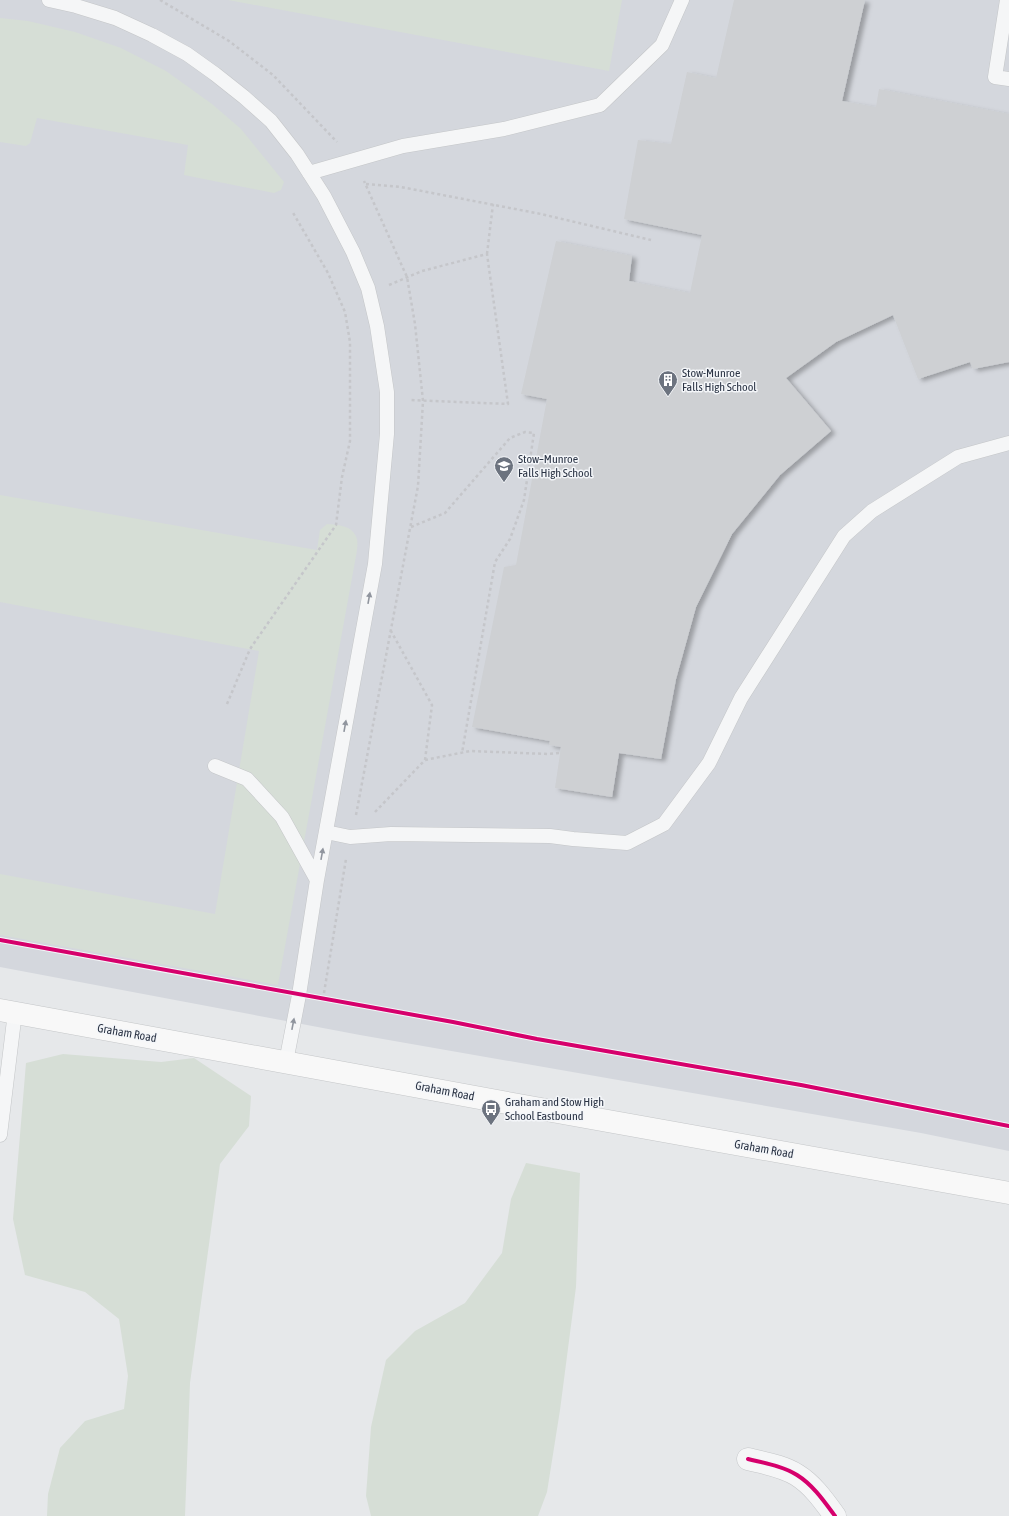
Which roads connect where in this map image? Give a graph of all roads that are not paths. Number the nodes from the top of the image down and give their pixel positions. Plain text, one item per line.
1 (49, 0) edge
2 (682, 0) edge
3 (1007, 0) edge
4 (1009, 79) edge
5 (309, 173) junction
6 (1009, 443) edge
7 (215, 766) dead end
8 (326, 832) junction
9 (317, 880) junction
10 (8, 1011) edge
11 (286, 1062) junction
12 (0, 1135) edge
13 (1009, 1193) edge
14 (748, 1459) dead end
15 (835, 1516) edge

1 - 5 lane
2 - 5 lane
3 - 4 lane
8 -> 5 lane
6 - 8 lane
7 - 9 lane
9 -> 8 lane
11 -> 9 lane
10 - 11 main road, Graham Road
10 - 12 lane
11 - 13 main road, Graham Road
14 - 15 street

